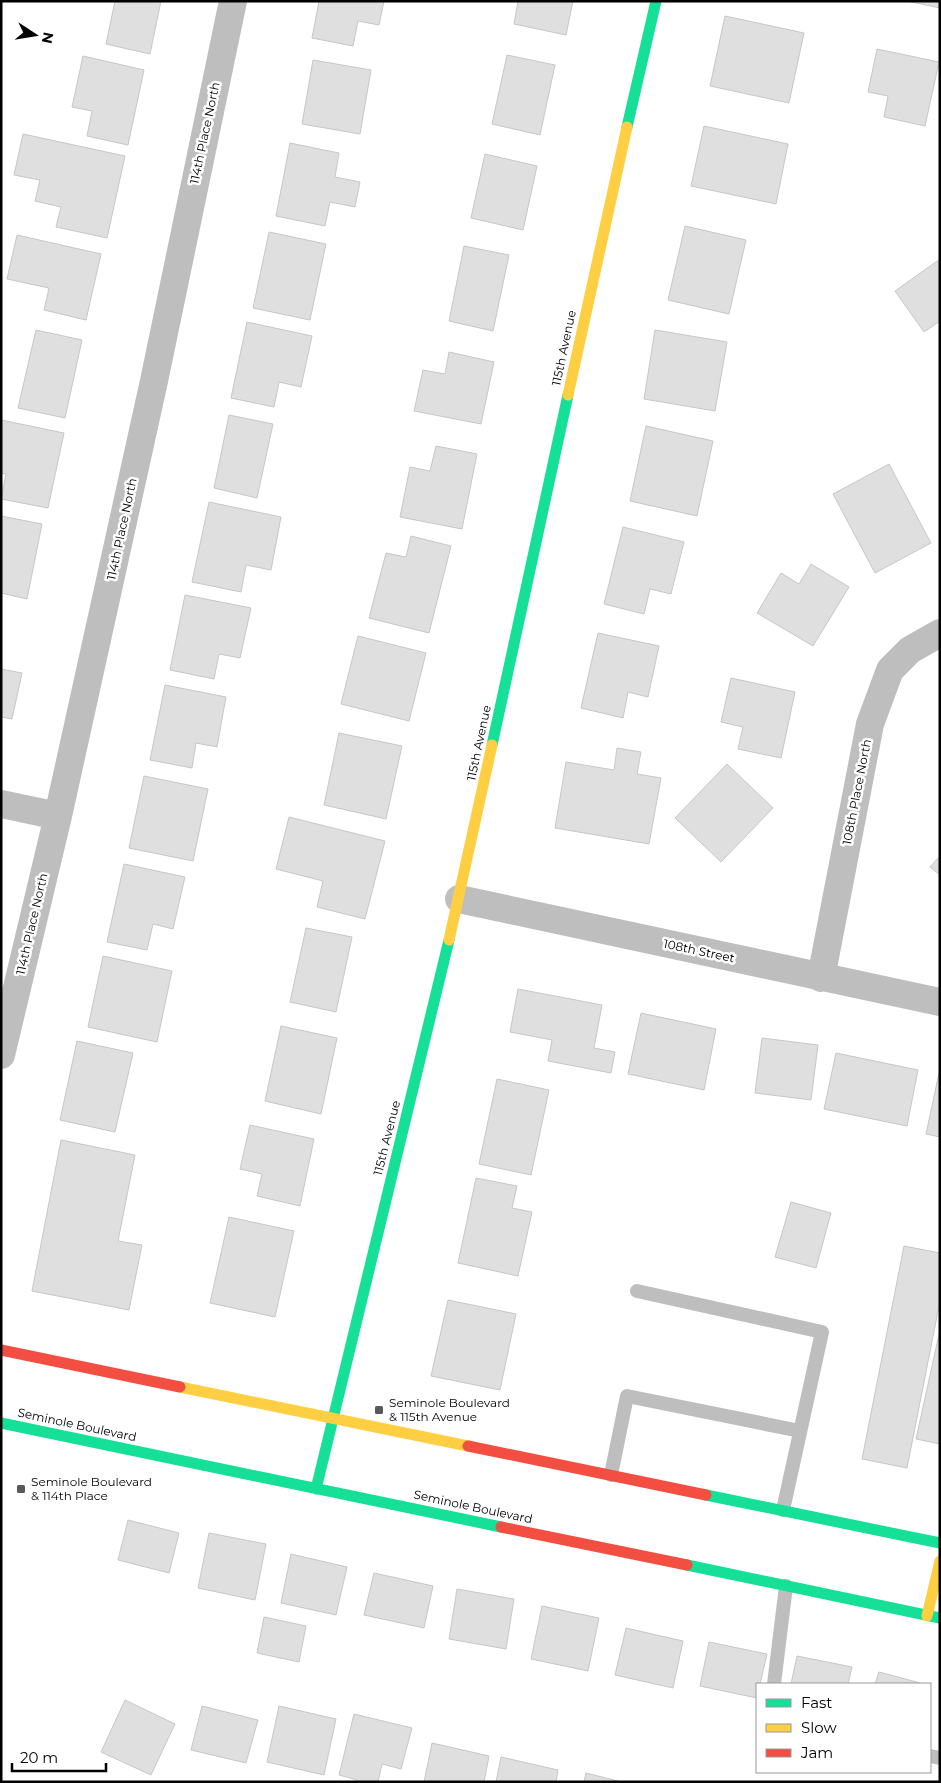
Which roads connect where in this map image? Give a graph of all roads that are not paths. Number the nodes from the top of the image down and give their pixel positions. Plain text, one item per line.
1 (233, 1) edge
2 (656, 1) edge
3 (940, 633) edge
4 (1, 804) edge
5 (58, 816) junction
6 (459, 899) junction
7 (821, 978) junction
8 (940, 1002) edge
9 (1, 1055) edge
10 (638, 1291) dead end
11 (1, 1350) edge
12 (333, 1417) junction
13 (1, 1423) edge
14 (800, 1431) junction
15 (611, 1475) junction
16 (316, 1488) junction
17 (783, 1510) junction
18 (940, 1543) edge
19 (940, 1561) edge
20 (786, 1586) junction
21 (927, 1616) junction
22 (940, 1618) edge
23 (774, 1683) edge

1 - 5 street, 114th Place North
2 - 6 main road, 115th Avenue
3 - 7 street, 108th Place North
4 - 5 street
5 - 9 street, 114th Place North
6 - 7 street, 108th Street
6 - 12 main road, 115th Avenue
7 - 8 street, 108th Street
10 - 14 lane
11 - 12 main road
12 - 15 main road
12 - 16 main road, 115th Avenue
13 - 16 main road, Seminole Boulevard
14 - 15 lane
14 - 17 lane
15 - 17 main road
16 - 20 main road, Seminole Boulevard
17 - 18 main road
19 - 21 main road
20 - 21 main road, Seminole Boulevard
20 - 23 lane
21 - 22 main road, Seminole Boulevard

